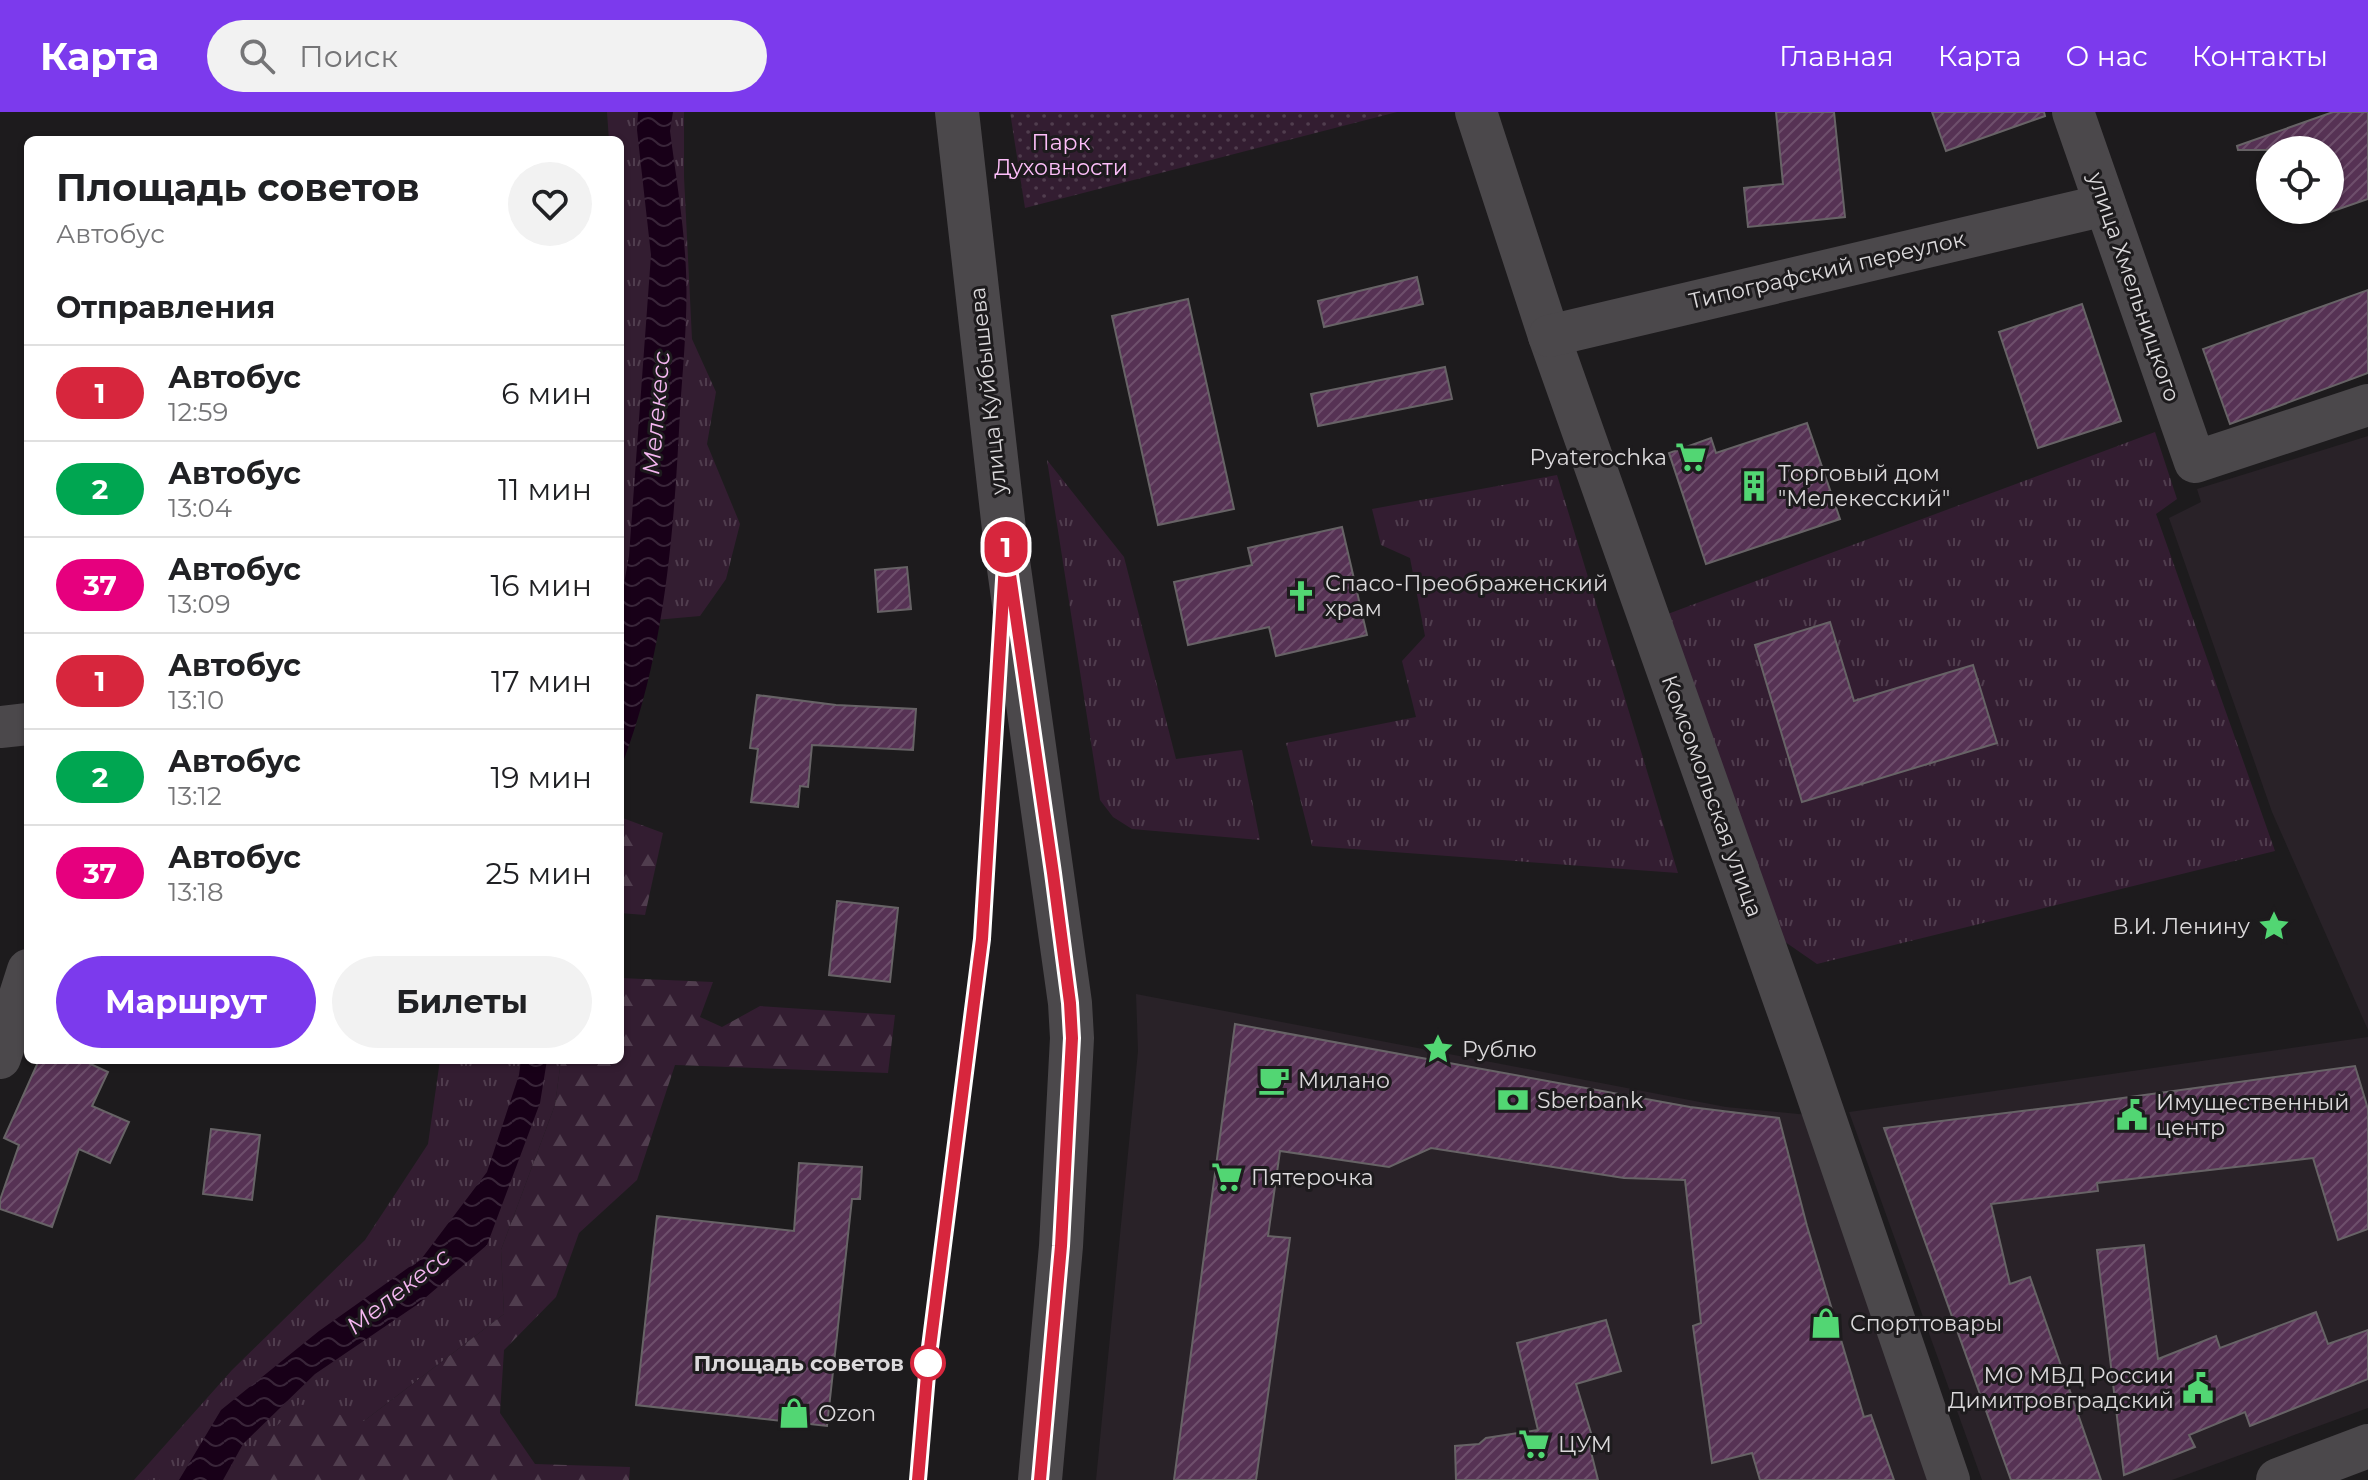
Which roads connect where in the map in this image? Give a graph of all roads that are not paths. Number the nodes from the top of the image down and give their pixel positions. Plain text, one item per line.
1 (957, 112) edge
2 (1476, 112) edge
3 (2073, 112) edge
4 (2105, 205) junction
5 (1549, 336) junction
6 (2368, 405) edge
7 (24, 724) edge
8 (0, 727) edge
9 (24, 983) edge
10 (0, 1058) edge
11 (2368, 1446) edge
12 (1040, 1480) edge
13 (1949, 1480) edge
14 (2278, 1480) edge

1 - 12 main road, улица Куйбышева
2 - 5 street, Комсомольская улица
3 - 4 street, улица Хмельницкого
4 - 5 street, Типографский переулок
4 - 6 street, улица Хмельницкого
5 - 13 street, Комсомольская улица
7 - 8 street
9 - 10 street
11 - 14 main road

